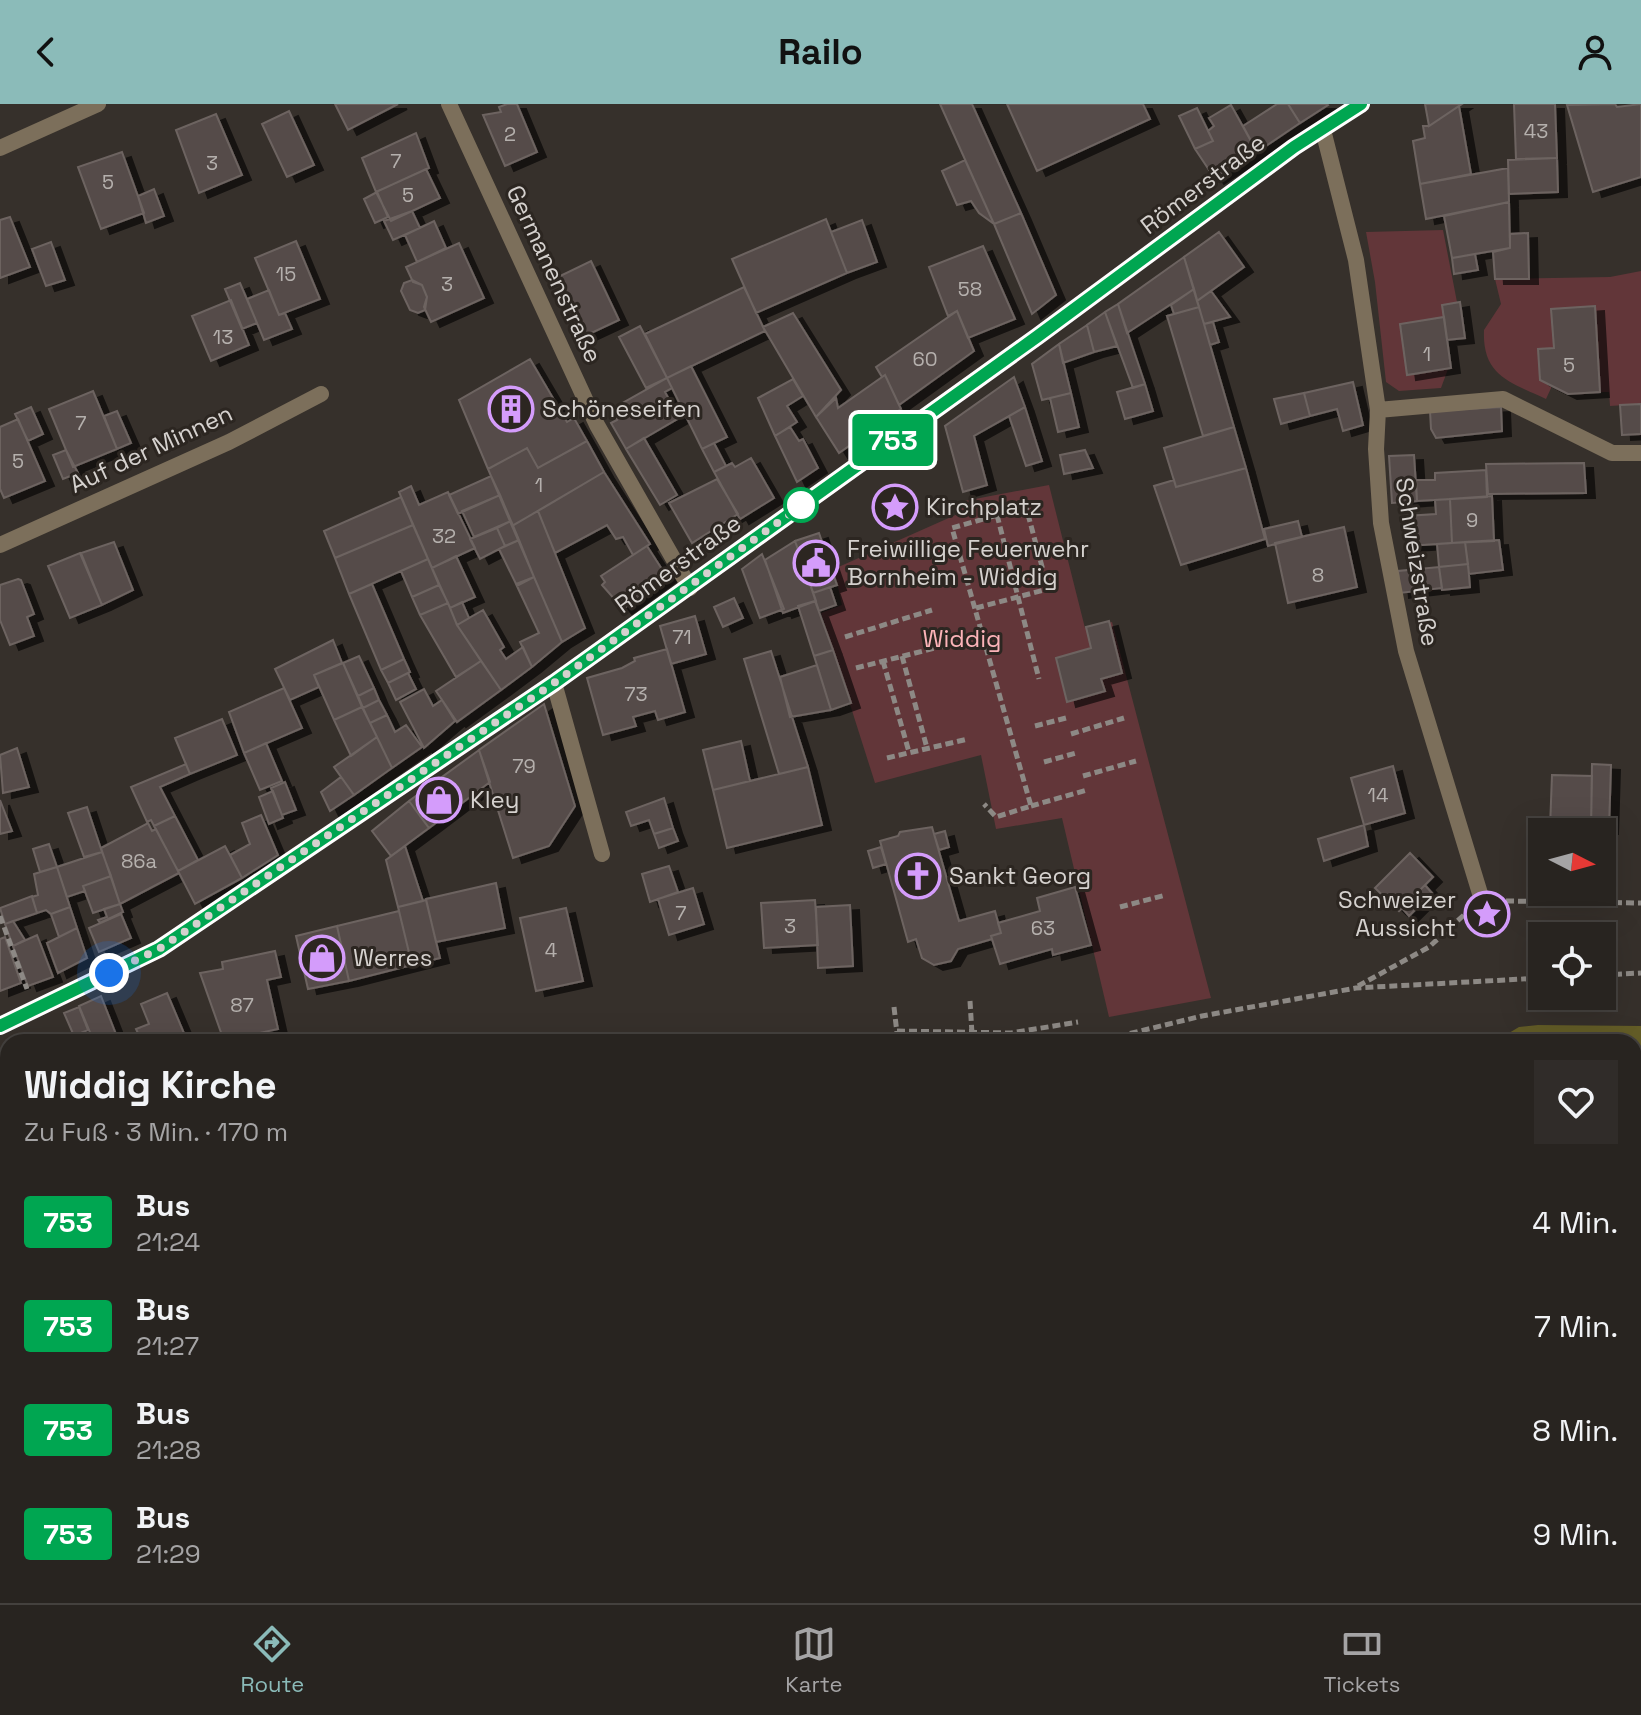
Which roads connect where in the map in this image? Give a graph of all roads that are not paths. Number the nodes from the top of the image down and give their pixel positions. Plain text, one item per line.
1 (98, 104) edge
2 (449, 104) edge
3 (1361, 104) edge
4 (1323, 130) junction
5 (0, 148) edge
6 (321, 394) dead end
7 (1378, 410) junction
8 (1641, 453) edge
9 (0, 545) edge
10 (690, 588) junction
11 (554, 683) junction
12 (602, 854) dead end
13 (1482, 900) road end
14 (0, 1026) edge

1 - 5 street
2 - 10 street, Germanenstraße
3 - 4 street, Römerstraße
4 - 7 street, Schweizstraße
4 - 10 street, Römerstraße
6 - 9 street, Auf der Minnen
7 - 8 street
7 - 13 street, Schweizstraße
10 - 11 street, Römerstraße
11 - 12 street
11 - 14 street, Römerstraße

